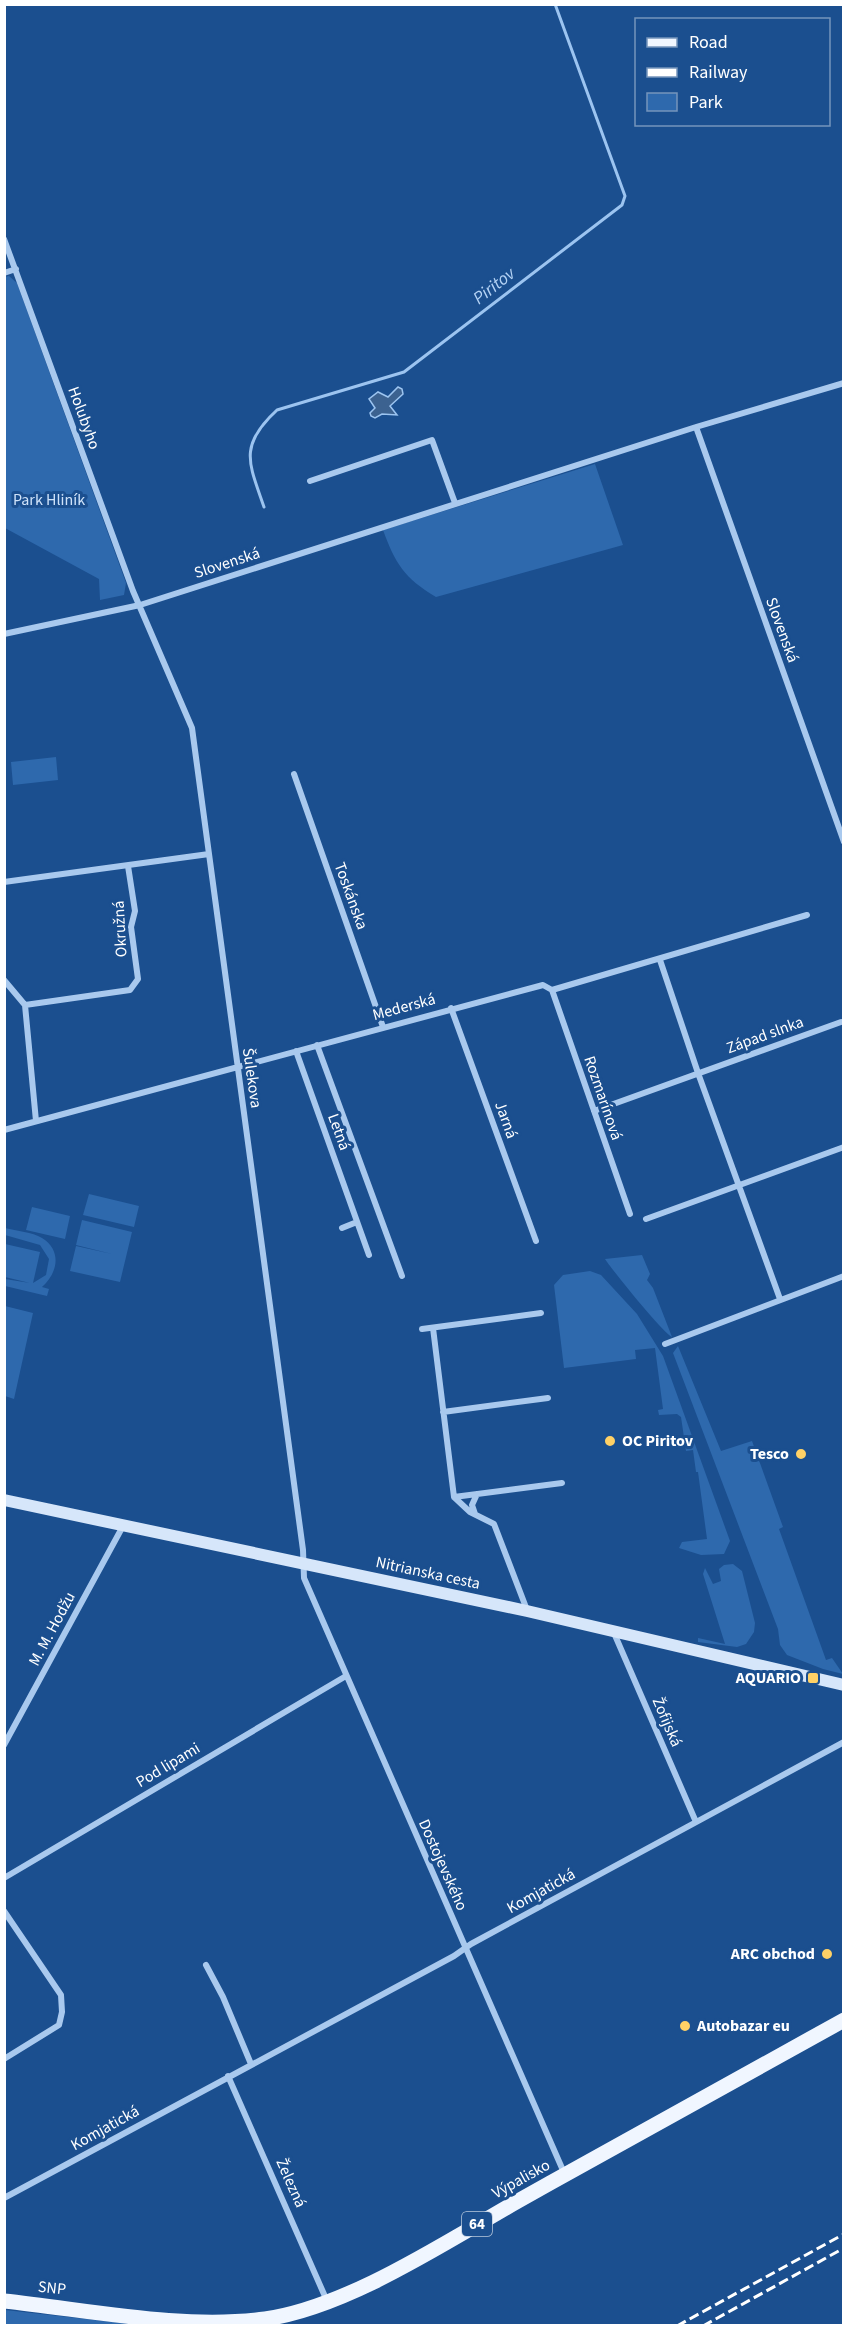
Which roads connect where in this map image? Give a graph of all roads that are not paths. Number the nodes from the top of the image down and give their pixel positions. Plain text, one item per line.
1 (4, 239) edge
2 (16, 269) junction
3 (4, 273) edge
4 (843, 383) edge
5 (696, 427) junction
6 (310, 481) dead end
7 (455, 503) junction
8 (140, 605) junction
9 (4, 634) edge
10 (294, 774) dead end
11 (843, 843) edge
12 (209, 854) junction
13 (128, 866) junction
14 (4, 882) edge
15 (807, 915) dead end
16 (660, 960) junction
17 (4, 980) edge
18 (552, 990) junction
19 (24, 1005) junction
20 (451, 1008) junction
21 (841, 1022) dead end
22 (383, 1027) junction
23 (318, 1045) junction
24 (296, 1051) junction
25 (237, 1067) junction
26 (698, 1073) junction
27 (594, 1111) junction
28 (36, 1121) junction
29 (4, 1130) edge
30 (843, 1147) edge
31 (739, 1185) junction
32 (630, 1214) dead end
33 (646, 1219) dead end
34 (357, 1222) junction
35 (342, 1228) dead end
36 (536, 1241) dead end
37 (369, 1255) dead end
38 (402, 1276) dead end
39 (843, 1276) edge
40 (780, 1299) junction
41 (541, 1313) dead end
42 (433, 1328) junction
43 (422, 1329) dead end
44 (665, 1344) dead end
45 (548, 1398) dead end
46 (443, 1412) junction
47 (562, 1483) dead end
48 (477, 1494) junction
49 (454, 1497) junction
50 (4, 1500) edge
51 (475, 1515) junction
52 (123, 1525) junction
53 (304, 1564) junction
54 (527, 1611) junction
55 (614, 1632) junction
56 (346, 1676) junction
57 (843, 1685) edge
58 (843, 1742) edge
59 (4, 1745) edge
60 (696, 1822) junction
61 (4, 1878) edge
62 (4, 1911) edge
63 (465, 1947) junction
64 (206, 1965) dead end
65 (843, 2020) edge
66 (4, 2059) edge
67 (251, 2064) junction
68 (228, 2076) junction
69 (565, 2175) junction
70 (4, 2198) edge
71 (4, 2301) edge
72 (328, 2302) junction
73 (94, 2311) joint
74 (200, 2325) edge

1 - 2 street, Holubyho
2 - 3 street
2 - 8 street, Holubyho
4 - 5 street, Slovenská
5 - 7 street, Slovenská
5 - 11 street, Slovenská
6 - 7 street
7 - 8 street, Slovenská
8 - 9 street, Slovenská
8 - 12 street, Šulekova
10 - 22 street, Toskánska
12 - 13 street
12 - 25 street, Šulekova
13 - 14 street
13 - 19 street, Okružná
15 - 16 street, Mederská
16 - 18 street, Mederská
16 - 26 street
17 - 19 street
18 - 20 street, Mederská
18 - 27 street, Rozmarínová
19 - 28 street
20 - 22 street, Mederská
20 - 36 street, Jarná
21 - 26 street, Západ slnka
22 - 23 street, Mederská
23 - 24 street, Mederská
23 - 38 street
24 - 25 street, Mederská
24 - 34 street, Letná
25 - 28 street, Mederská
25 - 53 street, Šulekova
26 - 27 street, Západ slnka
26 - 31 street
27 - 32 street, Rozmarínová
28 - 29 street, Mederská
30 - 31 street
31 - 33 street
31 - 40 street
34 - 35 street
34 - 37 street, Letná
39 - 40 street
40 - 44 street
41 - 42 street
42 - 43 street
42 - 46 street
45 - 46 street
46 - 49 street
47 - 48 street
48 - 49 street
48 - 51 street
49 - 51 street
50 - 52 main road, Nitrianska cesta
51 - 54 street
52 - 53 main road, Nitrianska cesta
52 - 59 street, M. M. Hodžu
53 - 54 main road, Nitrianska cesta
53 - 56 street, Dostojevského
54 - 55 main road, Nitrianska cesta
55 - 57 main road, Nitrianska cesta
55 - 60 street, Žofijská
56 - 61 street, Pod lipami
56 - 63 street, Dostojevského
58 - 60 street, Komjatická
60 - 63 street, Komjatická
62 - 66 street
63 - 67 street, Komjatická
63 - 69 street, Dostojevského
64 - 67 street
65 - 69 main road, Výpalisko / 64
67 - 68 street, Komjatická
68 - 70 street, Komjatická
68 - 72 street, Železná
69 - 72 main road, Výpalisko / 64
71 - 73 main road, SNP / 64
72 - 74 main road, Výpalisko / 64
73 - 74 main road, Výpalisko / 64

